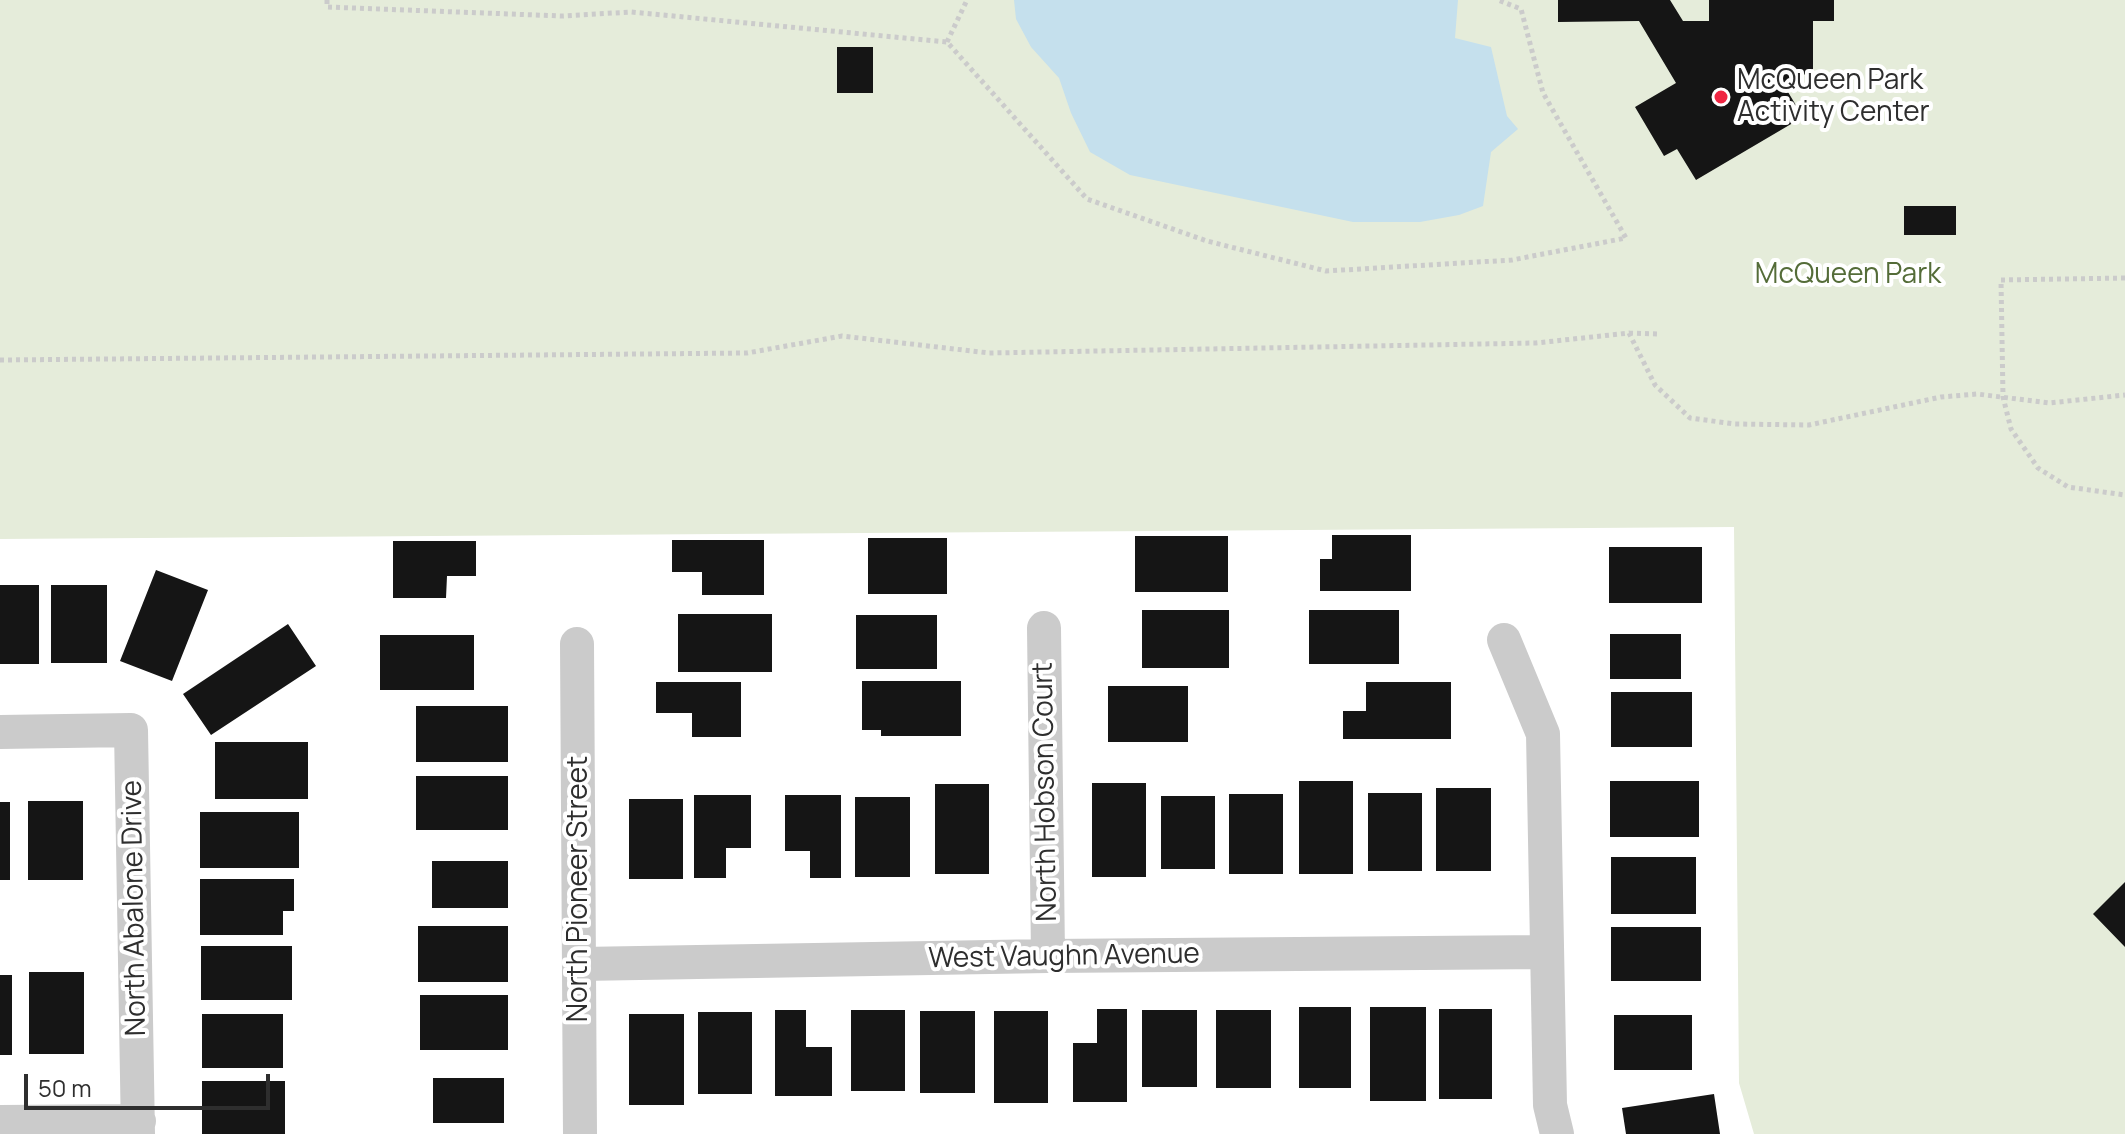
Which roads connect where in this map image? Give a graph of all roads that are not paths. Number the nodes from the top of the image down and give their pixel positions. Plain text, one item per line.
1 (1044, 628) dead end
2 (1504, 640) dead end
3 (577, 644) dead end
4 (0, 732) edge
5 (1547, 952) junction
6 (1048, 956) junction
7 (581, 964) junction
8 (0, 1122) edge
9 (138, 1127) edge
10 (580, 1134) edge
11 (1557, 1134) edge

1 - 6 street, North Hobson Court
2 - 5 street
3 - 7 street, North Pioneer Street
4 - 9 street, North Abalone Drive
5 - 6 street, West Vaughn Avenue
5 - 11 street
6 - 7 street, West Vaughn Avenue
7 - 10 street, North Pioneer Street
8 - 9 street

